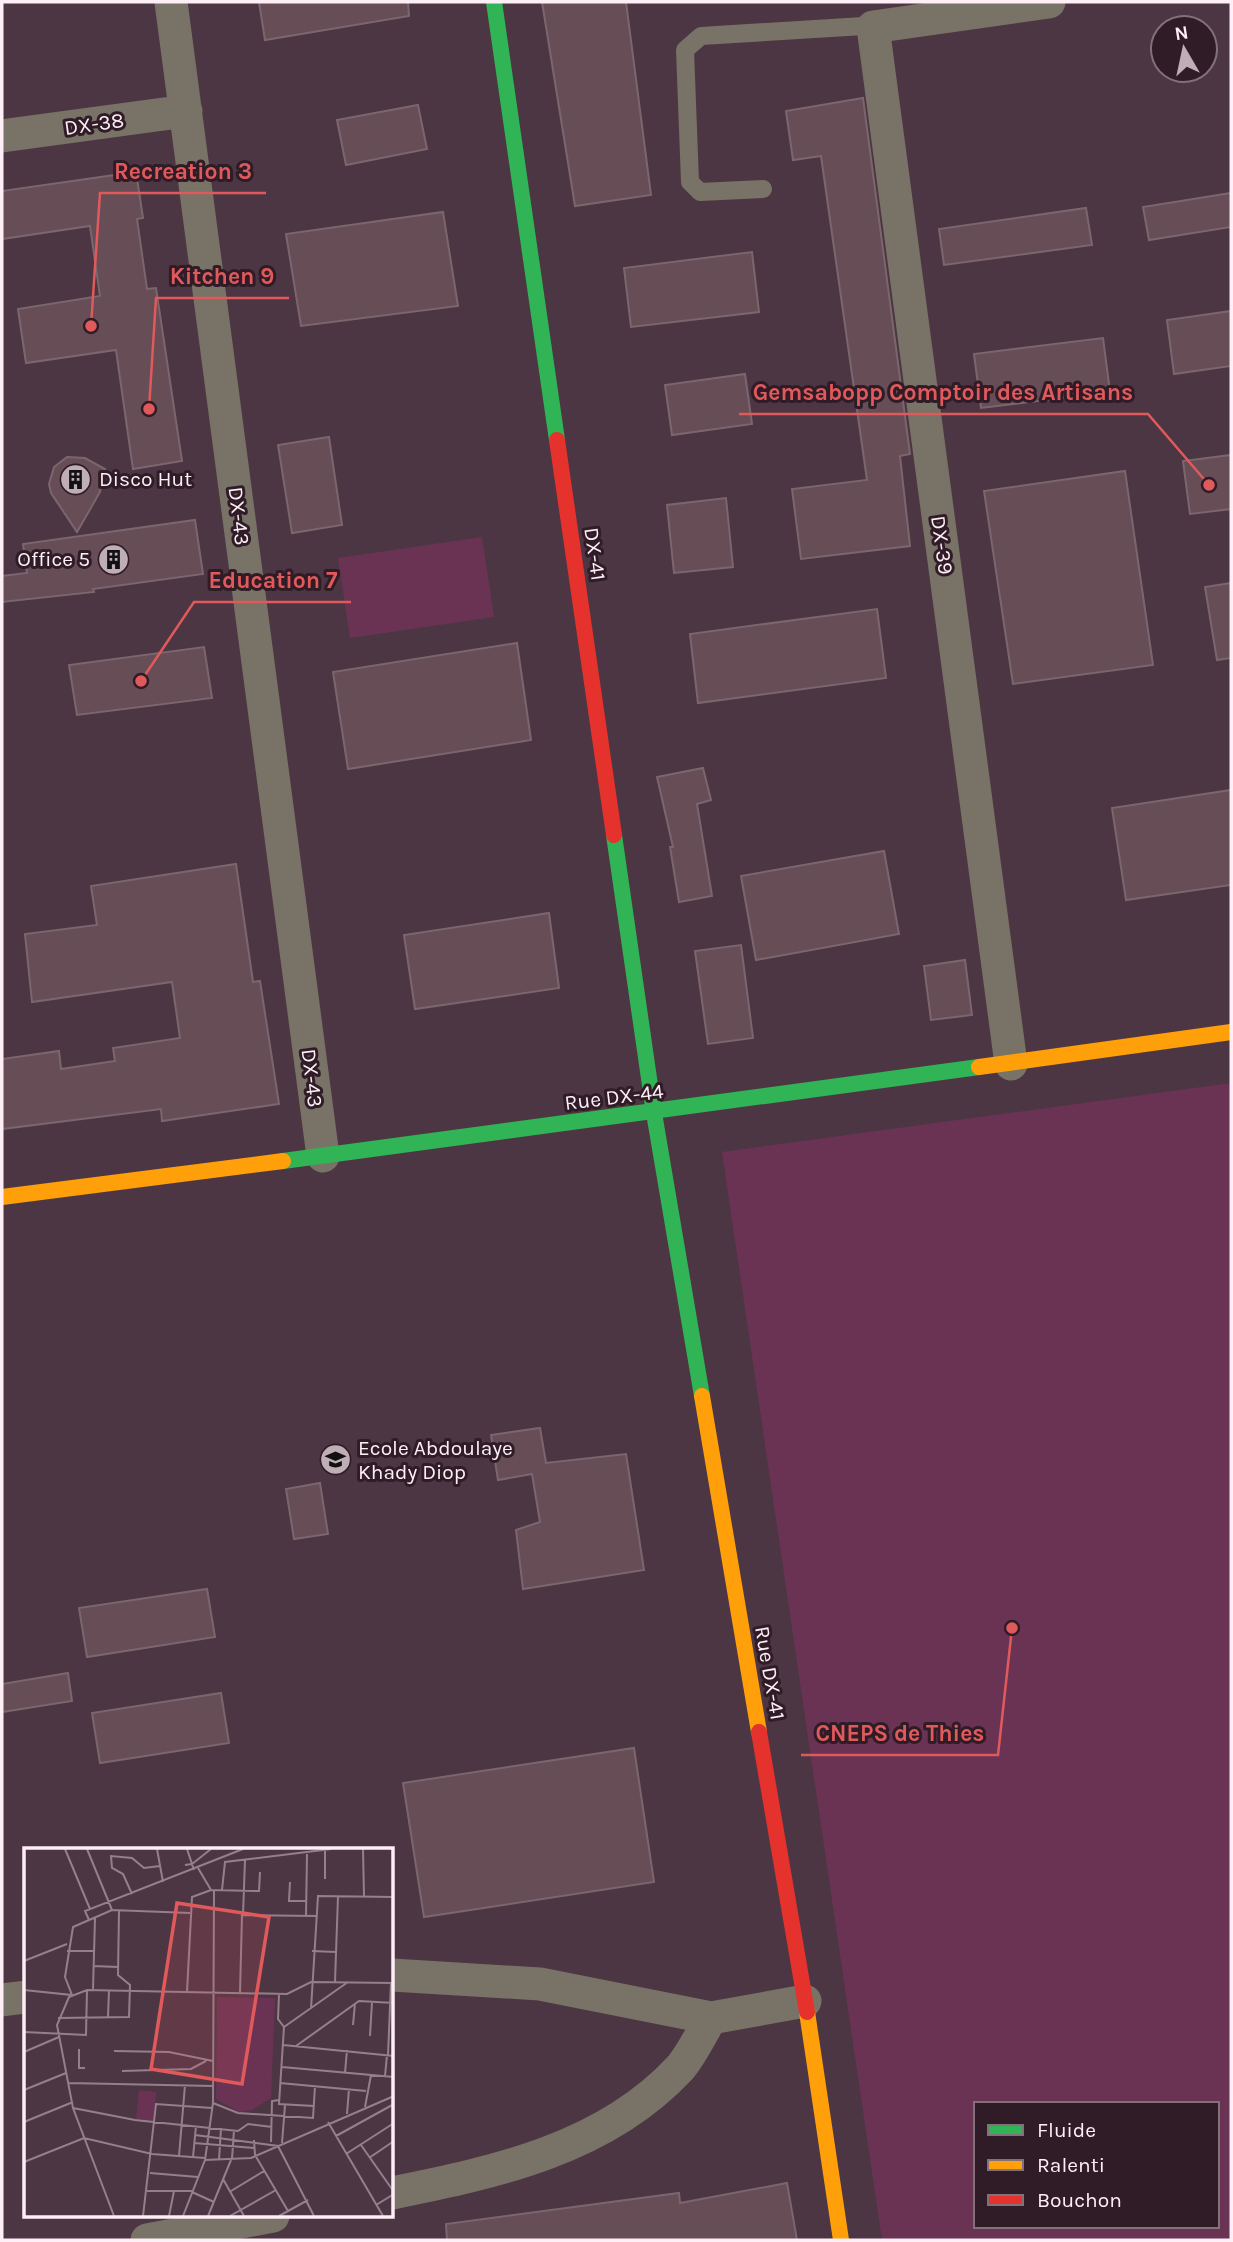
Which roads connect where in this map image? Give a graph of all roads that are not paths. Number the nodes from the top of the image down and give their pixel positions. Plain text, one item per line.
1 (171, 2) edge
2 (494, 2) edge
3 (1048, 2) edge
4 (886, 18) edge
5 (186, 111) junction
6 (2, 136) edge
7 (763, 189) dead end
8 (1231, 1032) edge
9 (1011, 1064) junction
10 (654, 1113) junction
11 (323, 1156) junction
12 (2, 1198) edge
13 (394, 1975) edge
14 (24, 1997) edge
15 (2, 2000) edge
16 (805, 2001) junction
17 (711, 2018) junction
18 (394, 2193) edge
19 (262, 2218) edge
20 (147, 2240) edge
21 (841, 2240) edge

1 - 5 street, DX-43
2 - 10 street, DX-41
3 - 4 street
4 - 7 lane
4 - 9 street, DX-39
5 - 6 street, DX-38
5 - 11 street, DX-43
8 - 9 street, Rue DX-44
9 - 10 street, Rue DX-44
10 - 11 street, Rue DX-44
10 - 16 street, Rue DX-41
11 - 12 street, Rue DX-44
13 - 17 street
14 - 15 street
16 - 17 street
16 - 21 street, Rue DX-41
17 - 18 street
19 - 20 street

